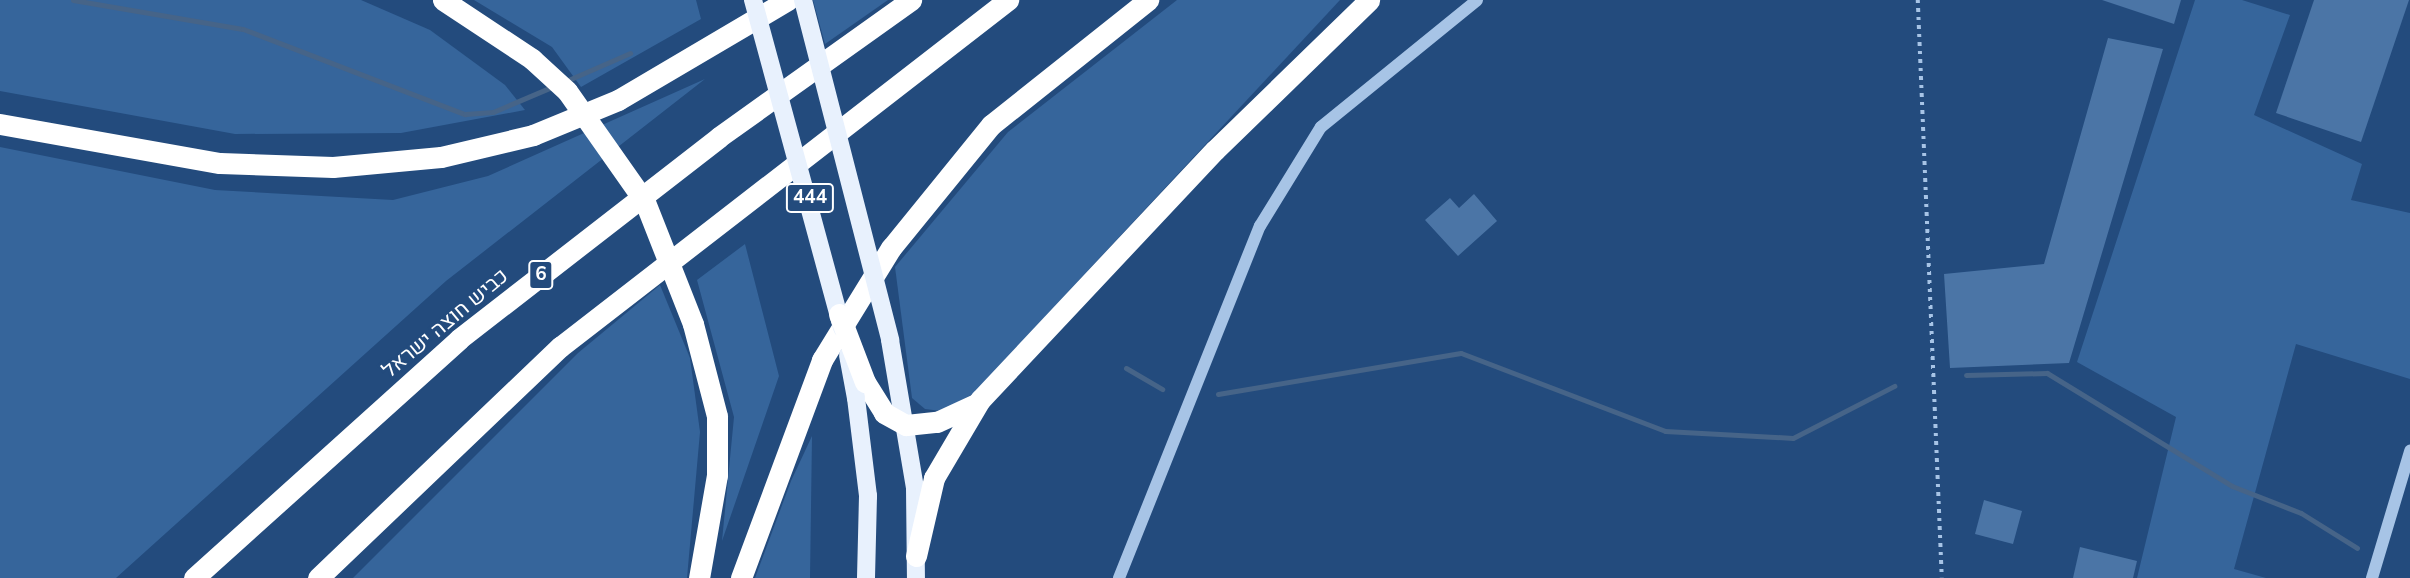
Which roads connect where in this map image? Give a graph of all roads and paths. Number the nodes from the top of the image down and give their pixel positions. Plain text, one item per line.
1 (443, 0) edge
2 (753, 0) edge
3 (788, 0) edge
4 (803, 0) edge
5 (911, 0) edge
6 (1008, 0) edge
7 (1148, 0) edge
8 (1369, 0) edge
9 (1477, 0) edge
10 (1918, 0) edge
11 (0, 124) edge
12 (839, 314) joint
13 (861, 390) junction
14 (980, 400) junction
15 (906, 425) junction
16 (2410, 451) edge
17 (916, 556) junction
18 (194, 578) edge
19 (318, 578) edge
20 (699, 578) edge
21 (741, 578) edge
22 (866, 578) edge
23 (916, 578) edge
24 (1119, 578) edge
25 (1942, 578) edge
26 (2372, 578) edge

1 - 20 highway, bridge
2 - 12 main road, 444, bridge
3 - 11 highway
4 - 15 main road, 444, bridge
5 - 18 highway, כביש חוצה ישראל / 6
6 - 19 highway
7 - 21 highway
8 - 14 highway
9 - 24 street
10 - 25 path
12 - 13 highway, bridge
13 - 15 highway
13 - 22 main road
14 - 15 highway
14 - 17 highway
15 - 17 main road, 444
16 - 26 street
17 - 23 main road, 444

